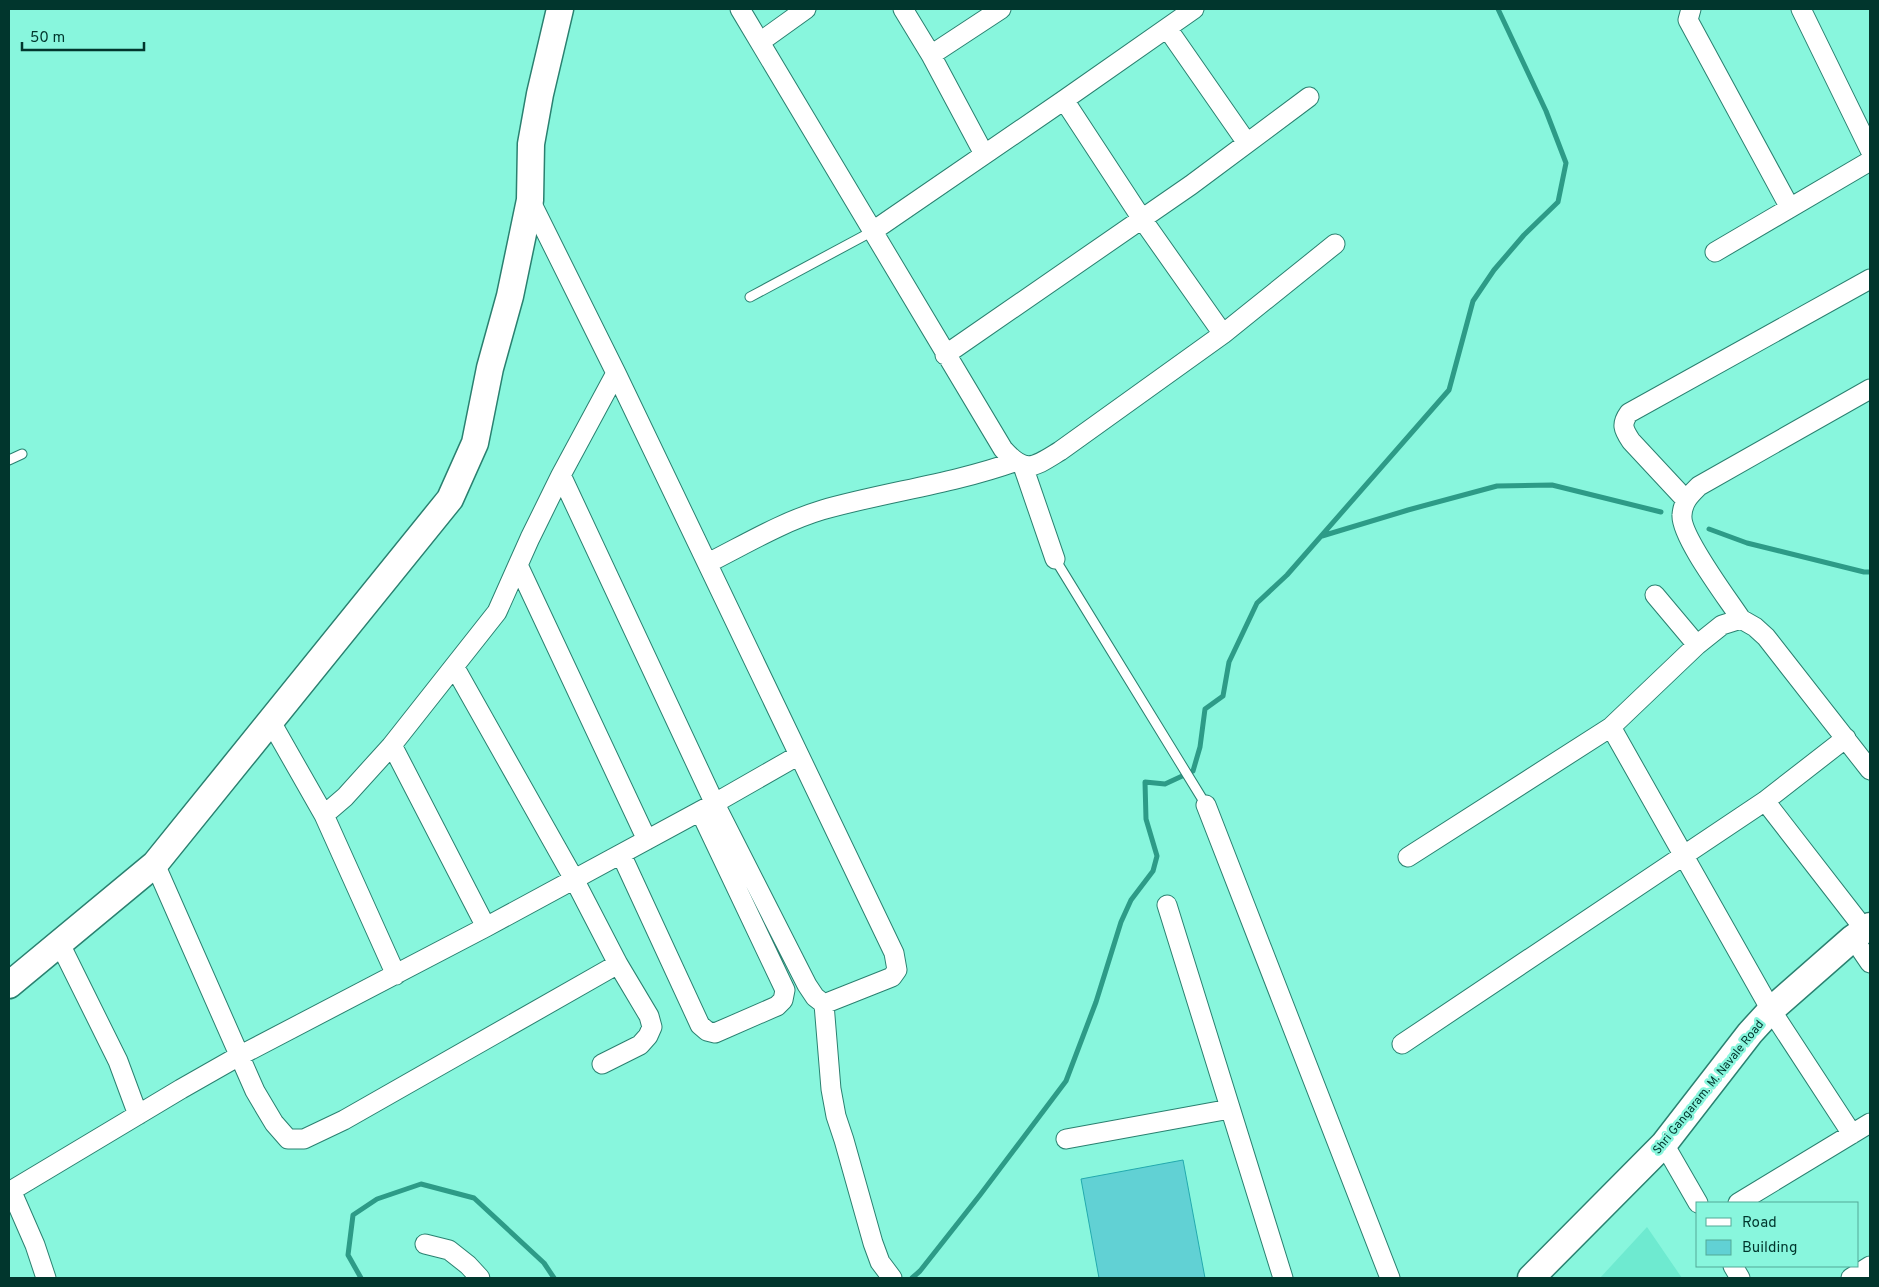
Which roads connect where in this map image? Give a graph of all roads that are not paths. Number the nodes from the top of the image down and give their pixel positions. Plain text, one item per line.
1 (560, 9) edge
2 (740, 9) edge
3 (806, 9) edge
4 (903, 9) edge
5 (1001, 9) edge
6 (1194, 9) edge
7 (1691, 9) edge
8 (1801, 9) edge
9 (1167, 28) junction
10 (760, 42) junction
11 (931, 55) junction
12 (1308, 97) dead end
13 (1064, 100) junction
14 (1247, 143) junction
15 (1870, 150) edge
16 (984, 154) junction
17 (1870, 161) edge
18 (530, 200) junction
19 (1790, 208) junction
20 (1142, 219) junction
21 (873, 231) junction
22 (1336, 244) dead end
23 (1715, 252) dead end
24 (1870, 279) edge
25 (750, 297) dead end
26 (1223, 334) junction
27 (945, 355) junction
28 (616, 373) junction
29 (1870, 389) edge
30 (22, 454) dead end
31 (9, 460) edge
32 (1019, 464) junction
33 (561, 475) junction
34 (1685, 499) junction
35 (1055, 558) joint
36 (708, 563) junction
37 (518, 565) junction
38 (1654, 595) dead end
39 (1741, 620) junction
40 (1697, 645) junction
41 (454, 668) junction
42 (271, 722) junction
43 (1611, 727) junction
44 (1846, 738) junction
45 (392, 745) junction
46 (799, 755) junction
47 (1870, 770) edge
48 (1765, 802) junction
49 (1206, 805) joint
50 (708, 807) junction
51 (324, 815) junction
52 (647, 840) junction
53 (621, 854) junction
54 (1685, 855) junction
55 (1408, 857) dead end
56 (155, 864) junction
57 (574, 879) junction
58 (1167, 905) dead end
59 (486, 927) junction
60 (1863, 931) edge
61 (59, 942) junction
62 (1870, 963) edge
63 (618, 964) junction
64 (396, 975) junction
65 (9, 985) edge
66 (824, 1004) junction
67 (1771, 1010) junction
68 (1402, 1044) dead end
69 (239, 1056) junction
70 (602, 1064) dead end
71 (1230, 1109) junction
72 (138, 1115) junction
73 (1870, 1123) edge
74 (1852, 1134) junction
75 (1066, 1139) dead end
76 (1664, 1144) junction
77 (10, 1191) edge
78 (1697, 1202) edge
79 (1740, 1202) edge
80 (425, 1244) dead end
81 (1870, 1266) edge
82 (1734, 1267) edge
83 (890, 1277) edge
84 (46, 1278) edge
85 (480, 1278) edge
86 (1283, 1278) edge
87 (1390, 1278) edge
88 (1531, 1278) edge
89 (1740, 1278) edge
90 (1851, 1278) edge

1 - 18 street
2 - 10 street
3 - 10 street
4 - 11 street
5 - 11 street
6 - 9 street
7 - 19 street
8 - 15 street
9 - 13 street
9 - 14 street
10 - 21 street
11 - 16 street
12 - 14 street
13 - 16 street
13 - 20 street
14 - 20 street
16 - 21 street
17 - 19 street
18 - 28 street
18 - 42 street
19 - 23 street
20 - 26 street
20 - 27 street
21 - 25 lane
21 - 27 street
22 - 26 street
24 - 34 street
26 - 32 street
27 - 32 street
28 - 33 street
28 - 36 street
29 - 34 street
30 - 31 lane
32 - 35 street
32 - 36 street
33 - 37 street
33 - 50 street
34 - 39 street
35 - 49 lane
36 - 46 street
37 - 41 street
37 - 52 street
38 - 40 street
39 - 40 street
39 - 44 street
40 - 43 street
41 - 45 street
41 - 57 street
42 - 51 street
42 - 56 street
43 - 54 street
43 - 55 street
44 - 47 street
44 - 48 street
45 - 51 street
45 - 59 street
46 - 50 street
46 - 66 street
48 - 54 street
48 - 60 street
49 - 87 street
50 - 52 street
50 - 53 street
50 - 66 street
51 - 64 street
52 - 53 street
53 - 57 street
54 - 67 street
54 - 68 street
56 - 61 street
56 - 69 street
57 - 59 street
57 - 63 street
58 - 71 street
59 - 64 street
60 - 62 street
60 - 67 street, Shri Gangaram. M. Navale Road
61 - 65 street
61 - 72 street
63 - 69 street
63 - 70 street
64 - 69 street
66 - 83 street
67 - 74 street
67 - 76 street, Shri Gangaram. M. Navale Road
69 - 72 street
71 - 75 street
71 - 86 street
72 - 77 street
73 - 74 street
74 - 79 street
76 - 78 street
76 - 88 street, Shri Gangaram. M. Navale Road
77 - 84 street
80 - 85 street
81 - 90 street
82 - 89 street

